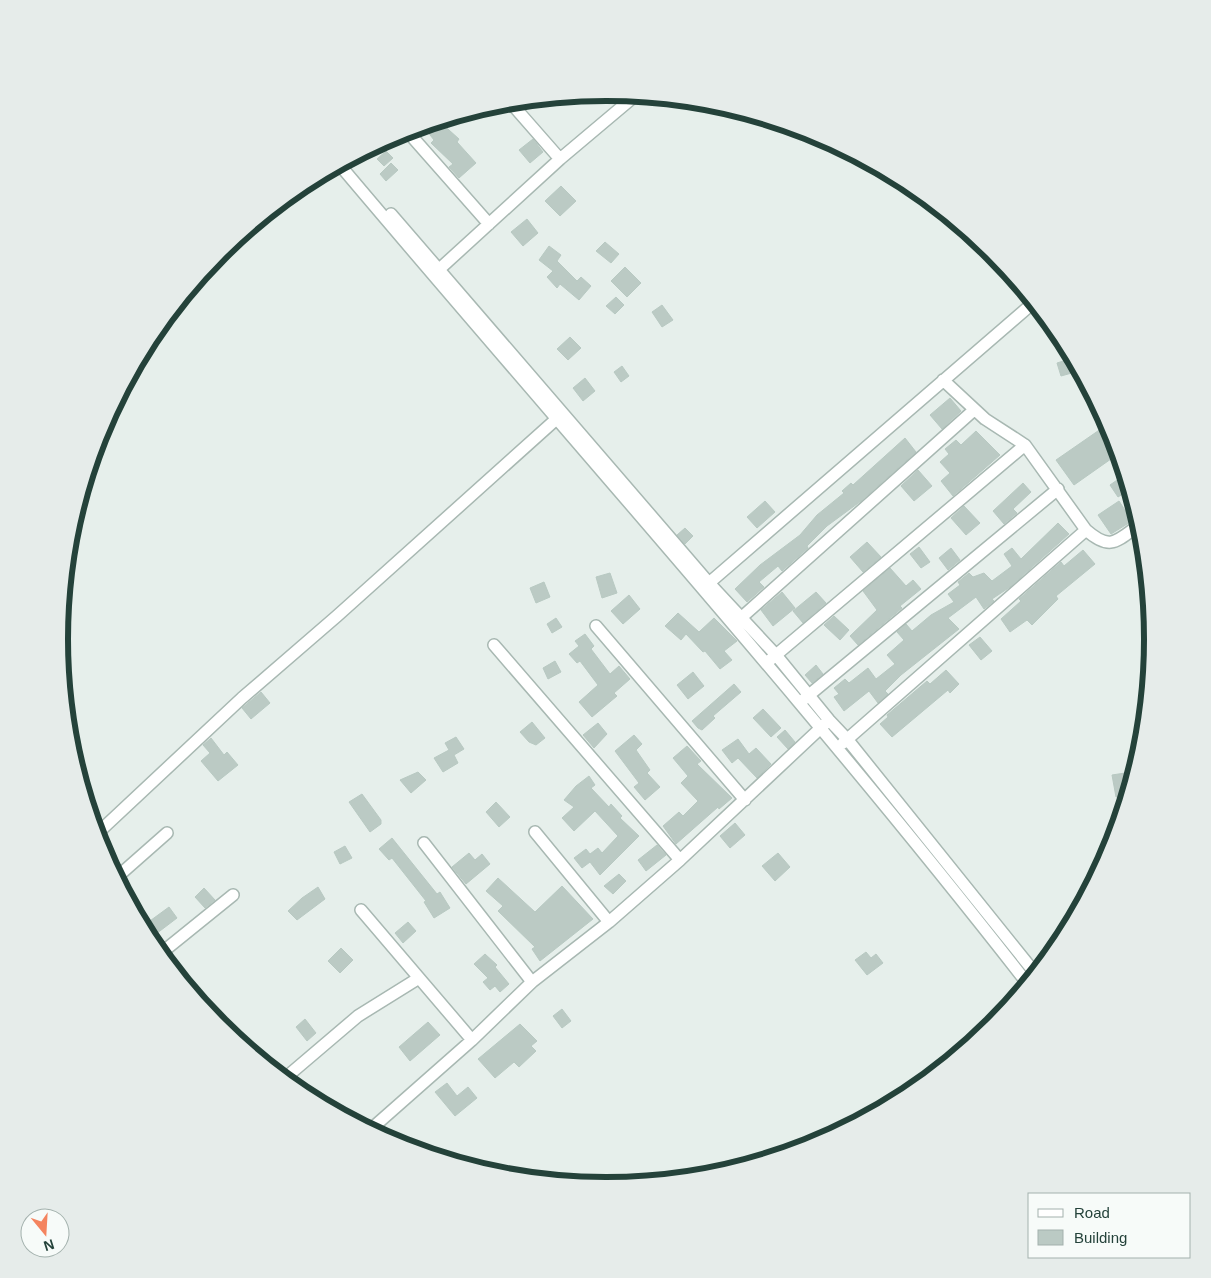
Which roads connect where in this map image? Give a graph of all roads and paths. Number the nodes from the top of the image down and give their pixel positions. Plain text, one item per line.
1 (628, 102) edge
2 (516, 109) edge
3 (413, 137) edge
4 (560, 159) junction
5 (348, 167) edge
6 (344, 169) edge
7 (489, 224) junction
8 (436, 272) junction
9 (1029, 307) edge
10 (943, 380) junction
11 (974, 410) junction
12 (560, 416) junction
13 (1026, 445) junction
14 (1058, 489) junction
15 (1086, 530) junction
16 (1132, 530) edge
17 (709, 583) junction
18 (742, 617) junction
19 (596, 626) dead end
20 (494, 645) dead end
21 (776, 655) junction
22 (766, 663) junction
23 (804, 699) junction
24 (825, 724) junction
25 (848, 739) junction
26 (837, 748) junction
27 (745, 800) junction
28 (102, 829) edge
29 (167, 832) dead end
30 (535, 832) dead end
31 (424, 842) dead end
32 (680, 860) junction
33 (121, 873) edge
34 (233, 895) dead end
35 (361, 910) dead end
36 (609, 922) junction
37 (166, 949) edge
38 (1031, 968) edge
39 (419, 978) junction
40 (1023, 978) edge
41 (532, 982) junction
42 (472, 1040) junction
43 (290, 1074) edge
44 (375, 1125) edge

1 - 4 street
2 - 4 street
3 - 7 street
4 - 7 street
5 - 8 street
6 - 8 street
7 - 8 street
8 - 12 street
9 - 10 street
10 - 11 street
10 - 17 street
11 - 13 street
11 - 18 street
12 - 17 street
12 - 22 street
12 - 28 street
13 - 14 street
13 - 21 street
14 - 15 street
14 - 23 street
15 - 16 street
15 - 25 street
17 - 18 street
18 - 21 street
19 - 27 street
20 - 32 street
21 - 22 street
21 - 23 street
22 - 23 street
23 - 24 street
24 - 25 street
24 - 26 street
24 - 27 street
25 - 26 street
25 - 38 street
26 - 40 street
27 - 32 street
29 - 33 street
30 - 36 street
31 - 41 street
32 - 36 street
34 - 37 street
35 - 39 street
36 - 41 street
39 - 42 street
39 - 43 street
41 - 42 street
42 - 44 street

